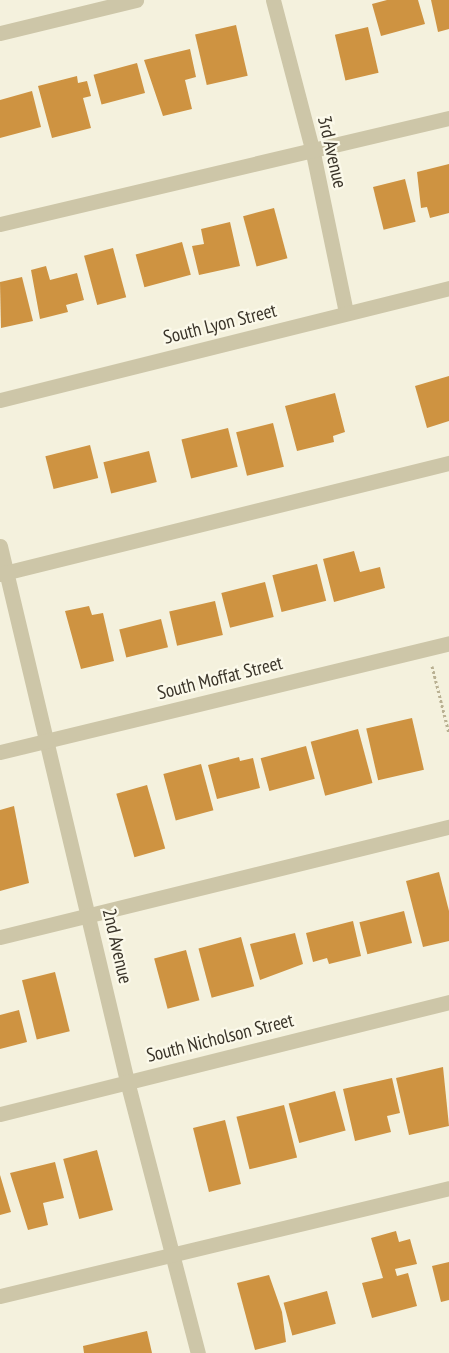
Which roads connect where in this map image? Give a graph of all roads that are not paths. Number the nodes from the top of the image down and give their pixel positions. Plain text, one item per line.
1 (136, 0) edge
2 (273, 0) edge
3 (0, 33) edge
4 (449, 118) edge
5 (313, 152) junction
6 (0, 224) edge
7 (449, 288) edge
8 (346, 313) junction
9 (0, 400) edge
10 (449, 462) edge
11 (0, 546) edge
12 (3, 574) edge
13 (449, 643) edge
14 (48, 740) junction
15 (0, 752) edge
16 (449, 827) edge
17 (89, 915) junction
18 (0, 937) edge
19 (449, 1002) edge
20 (127, 1081) junction
21 (0, 1114) edge
22 (449, 1188) edge
23 (174, 1254) junction
24 (0, 1296) edge
25 (198, 1353) edge

1 - 3 street
2 - 5 street, 3rd Avenue
4 - 5 street
5 - 6 street
5 - 8 street, 3rd Avenue
7 - 8 street, South Lyon Street
8 - 9 street, South Lyon Street
10 - 12 street
11 - 12 street, 2nd Avenue
12 - 14 street, 2nd Avenue
13 - 14 street, South Moffat Street
14 - 15 street, South Moffat Street
14 - 17 street, 2nd Avenue
16 - 17 street
17 - 18 street
17 - 20 street, 2nd Avenue
19 - 20 street, South Nicholson Street
20 - 21 street, South Nicholson Street
20 - 23 street, 2nd Avenue
22 - 23 street
23 - 24 street
23 - 25 street, 2nd Avenue

